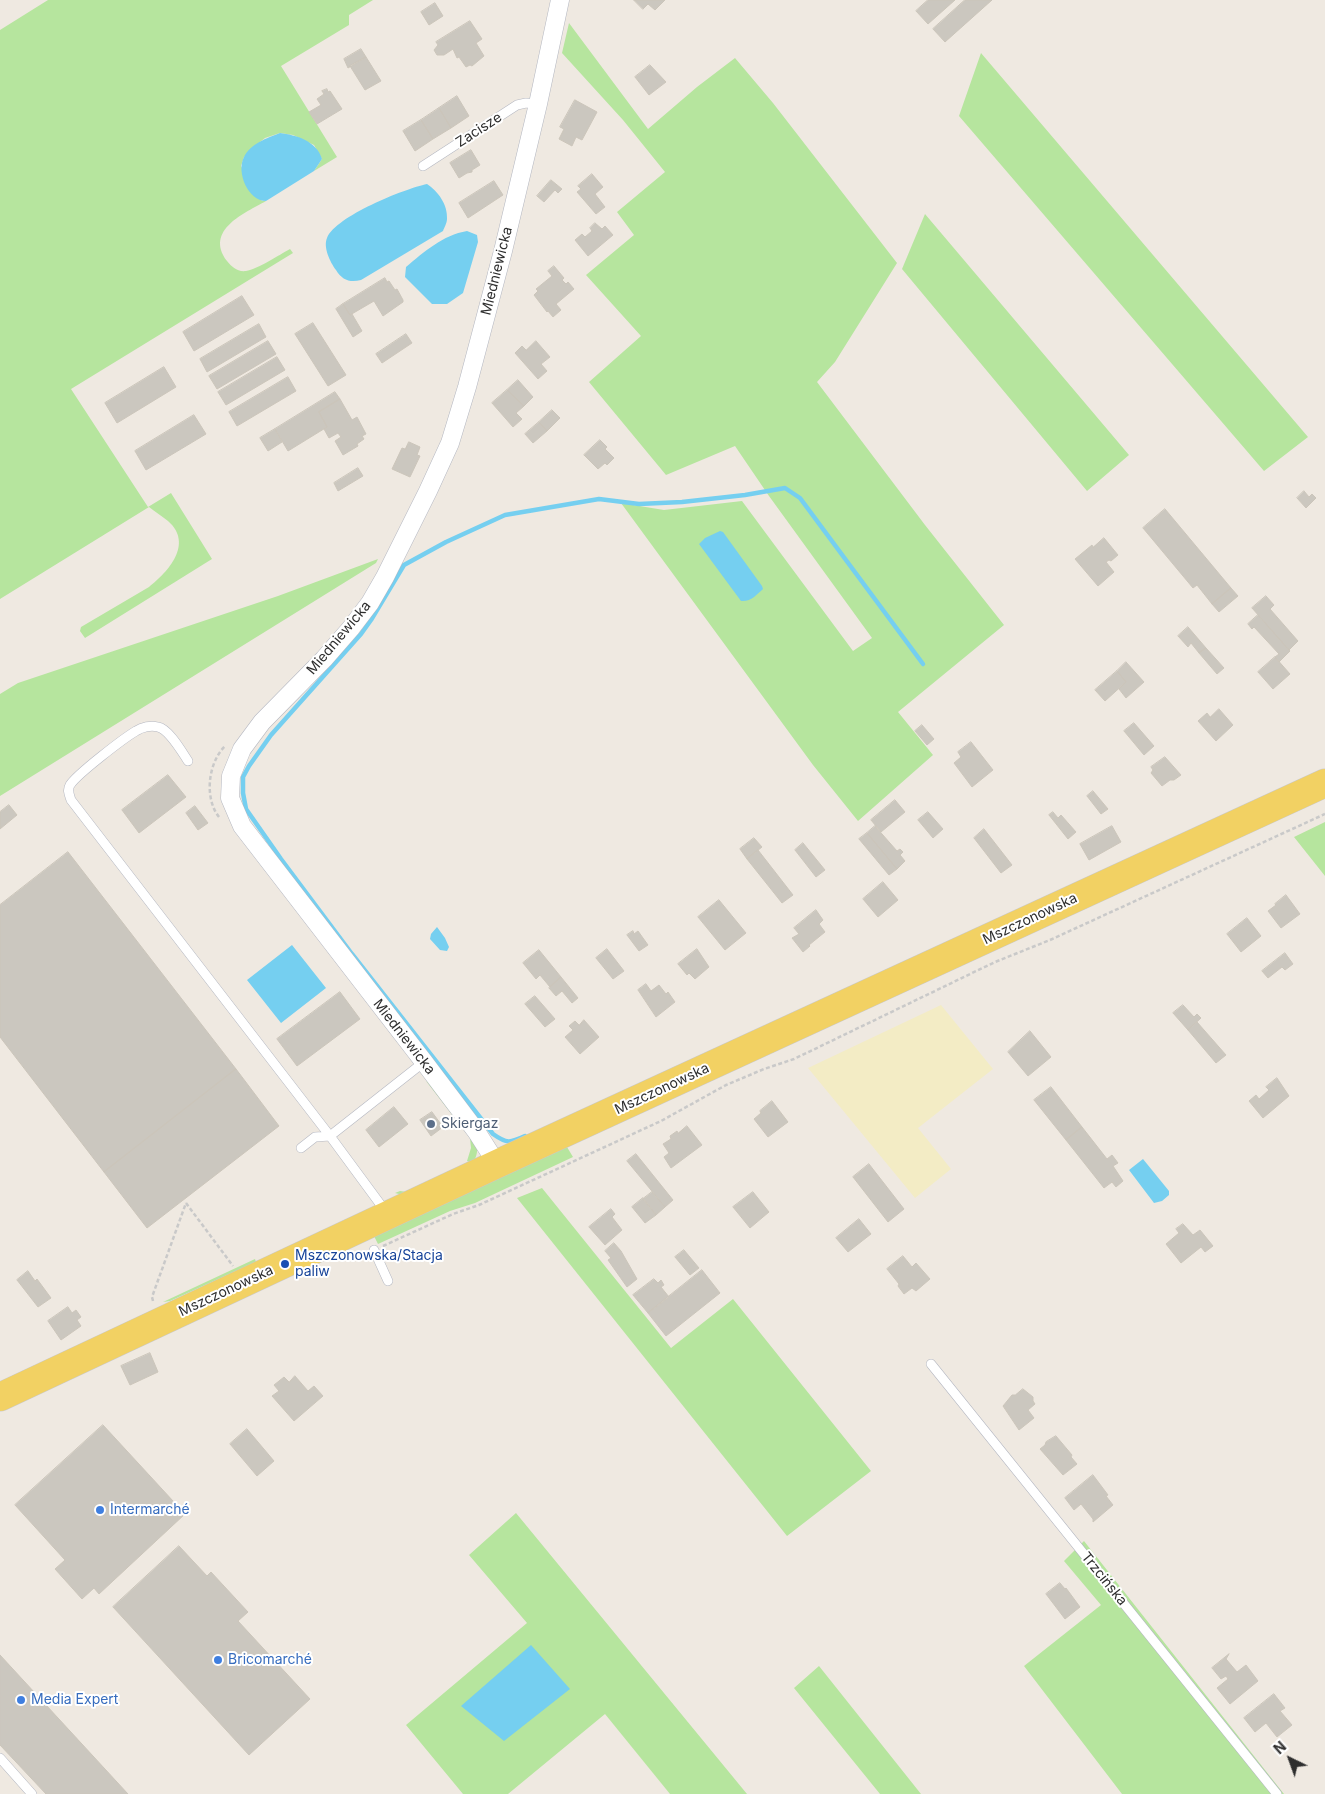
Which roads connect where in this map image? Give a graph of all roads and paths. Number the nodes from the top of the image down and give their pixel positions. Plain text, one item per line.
1 (560, 0) edge
2 (538, 104) junction
3 (423, 166) dead end
4 (228, 744) dead end
5 (188, 761) dead end
6 (210, 783) dead end
7 (1325, 783) edge
8 (1325, 814) edge
9 (424, 1062) junction
10 (330, 1136) junction
11 (301, 1148) dead end
12 (497, 1164) junction
13 (389, 1216) junction
14 (374, 1250) joint
15 (233, 1266) dead end
16 (388, 1281) dead end
17 (154, 1304) dead end
18 (931, 1364) dead end
19 (0, 1396) edge
20 (0, 1758) edge
21 (32, 1794) edge
22 (1277, 1794) edge

1 - 2 street, Miedniewicka
2 - 3 lane, Zacisze
2 - 9 street, Miedniewicka
4 - 6 path
5 - 10 lane
7 - 12 main road, Mszczonowska
8 - 14 path
9 - 10 lane
9 - 12 street, Miedniewicka
10 - 11 lane
10 - 13 lane
12 - 13 main road, Mszczonowska
13 - 19 main road, Mszczonowska
14 - 16 lane
15 - 17 path
18 - 22 lane, Trzcińska
20 - 21 lane

